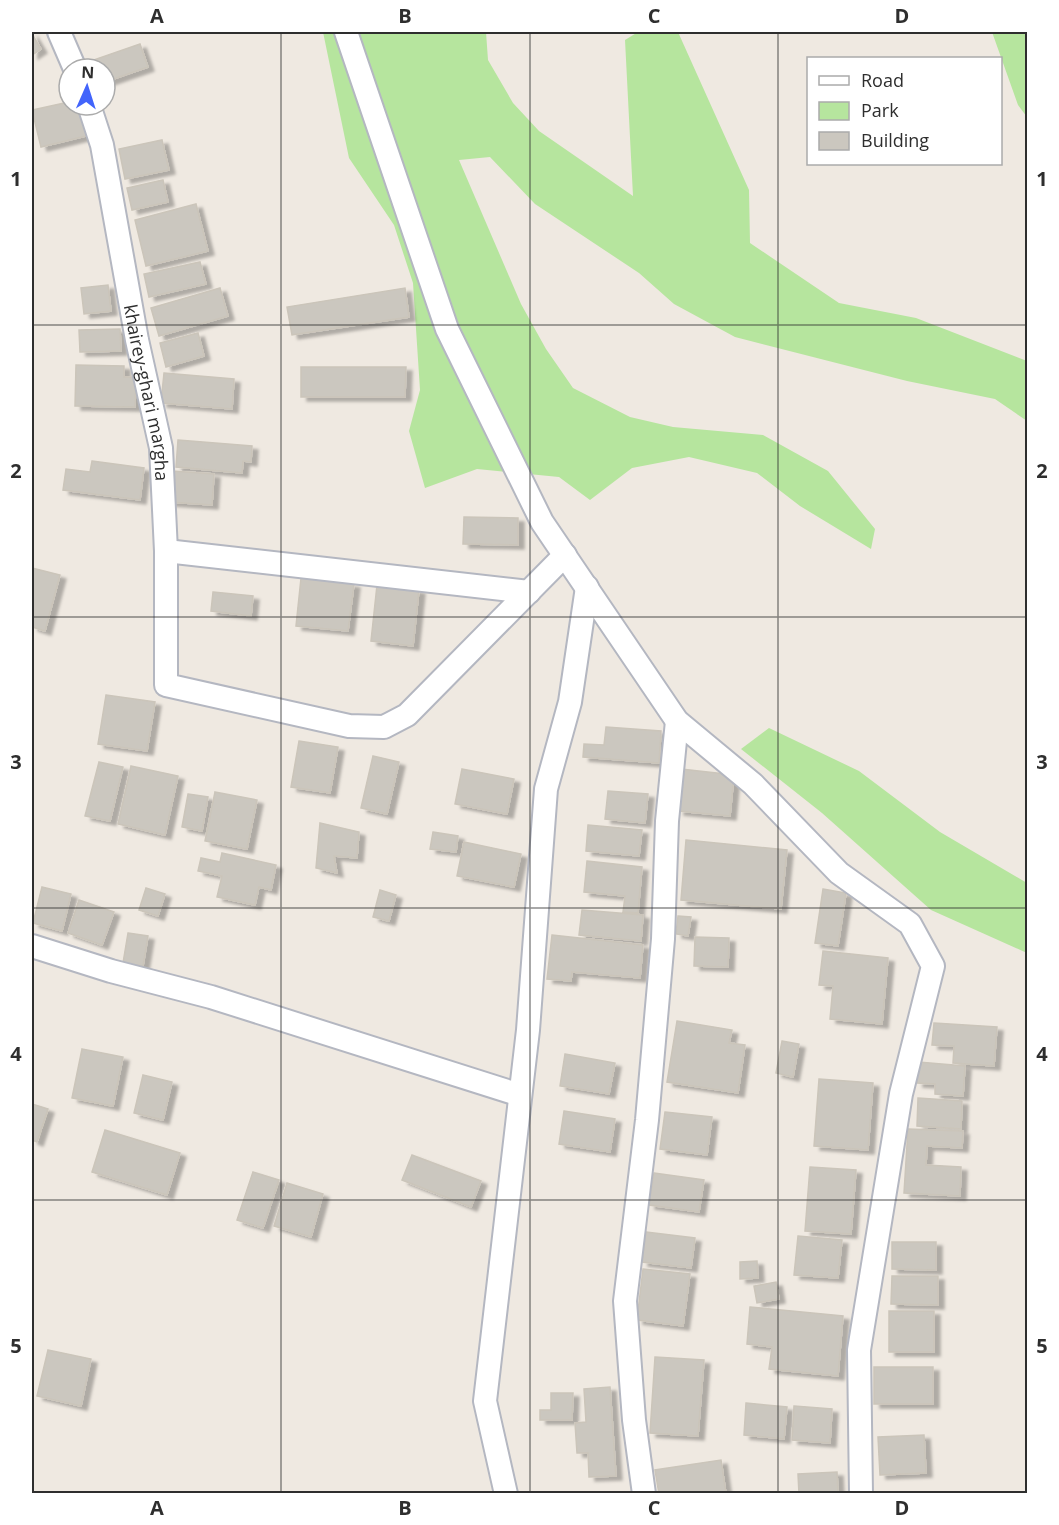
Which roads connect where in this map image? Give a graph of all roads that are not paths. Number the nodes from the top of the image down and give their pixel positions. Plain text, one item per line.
1 (59, 32) edge
2 (346, 32) edge
3 (70, 57) edge
4 (93, 117) edge
5 (166, 551) junction
6 (565, 555) junction
7 (587, 587) junction
8 (529, 592) junction
9 (677, 721) junction
10 (32, 946) edge
11 (520, 1095) junction
12 (506, 1494) edge
13 (644, 1494) edge
14 (861, 1494) edge

1 - 3 street
2 - 6 street
4 - 5 street, khairey-ghari margha
5 - 8 street
5 - 8 street, khairey-ghari margha
6 - 7 street
6 - 8 street
7 - 9 street
7 - 11 street
9 - 13 street
9 - 14 street
10 - 11 street
11 - 12 street

